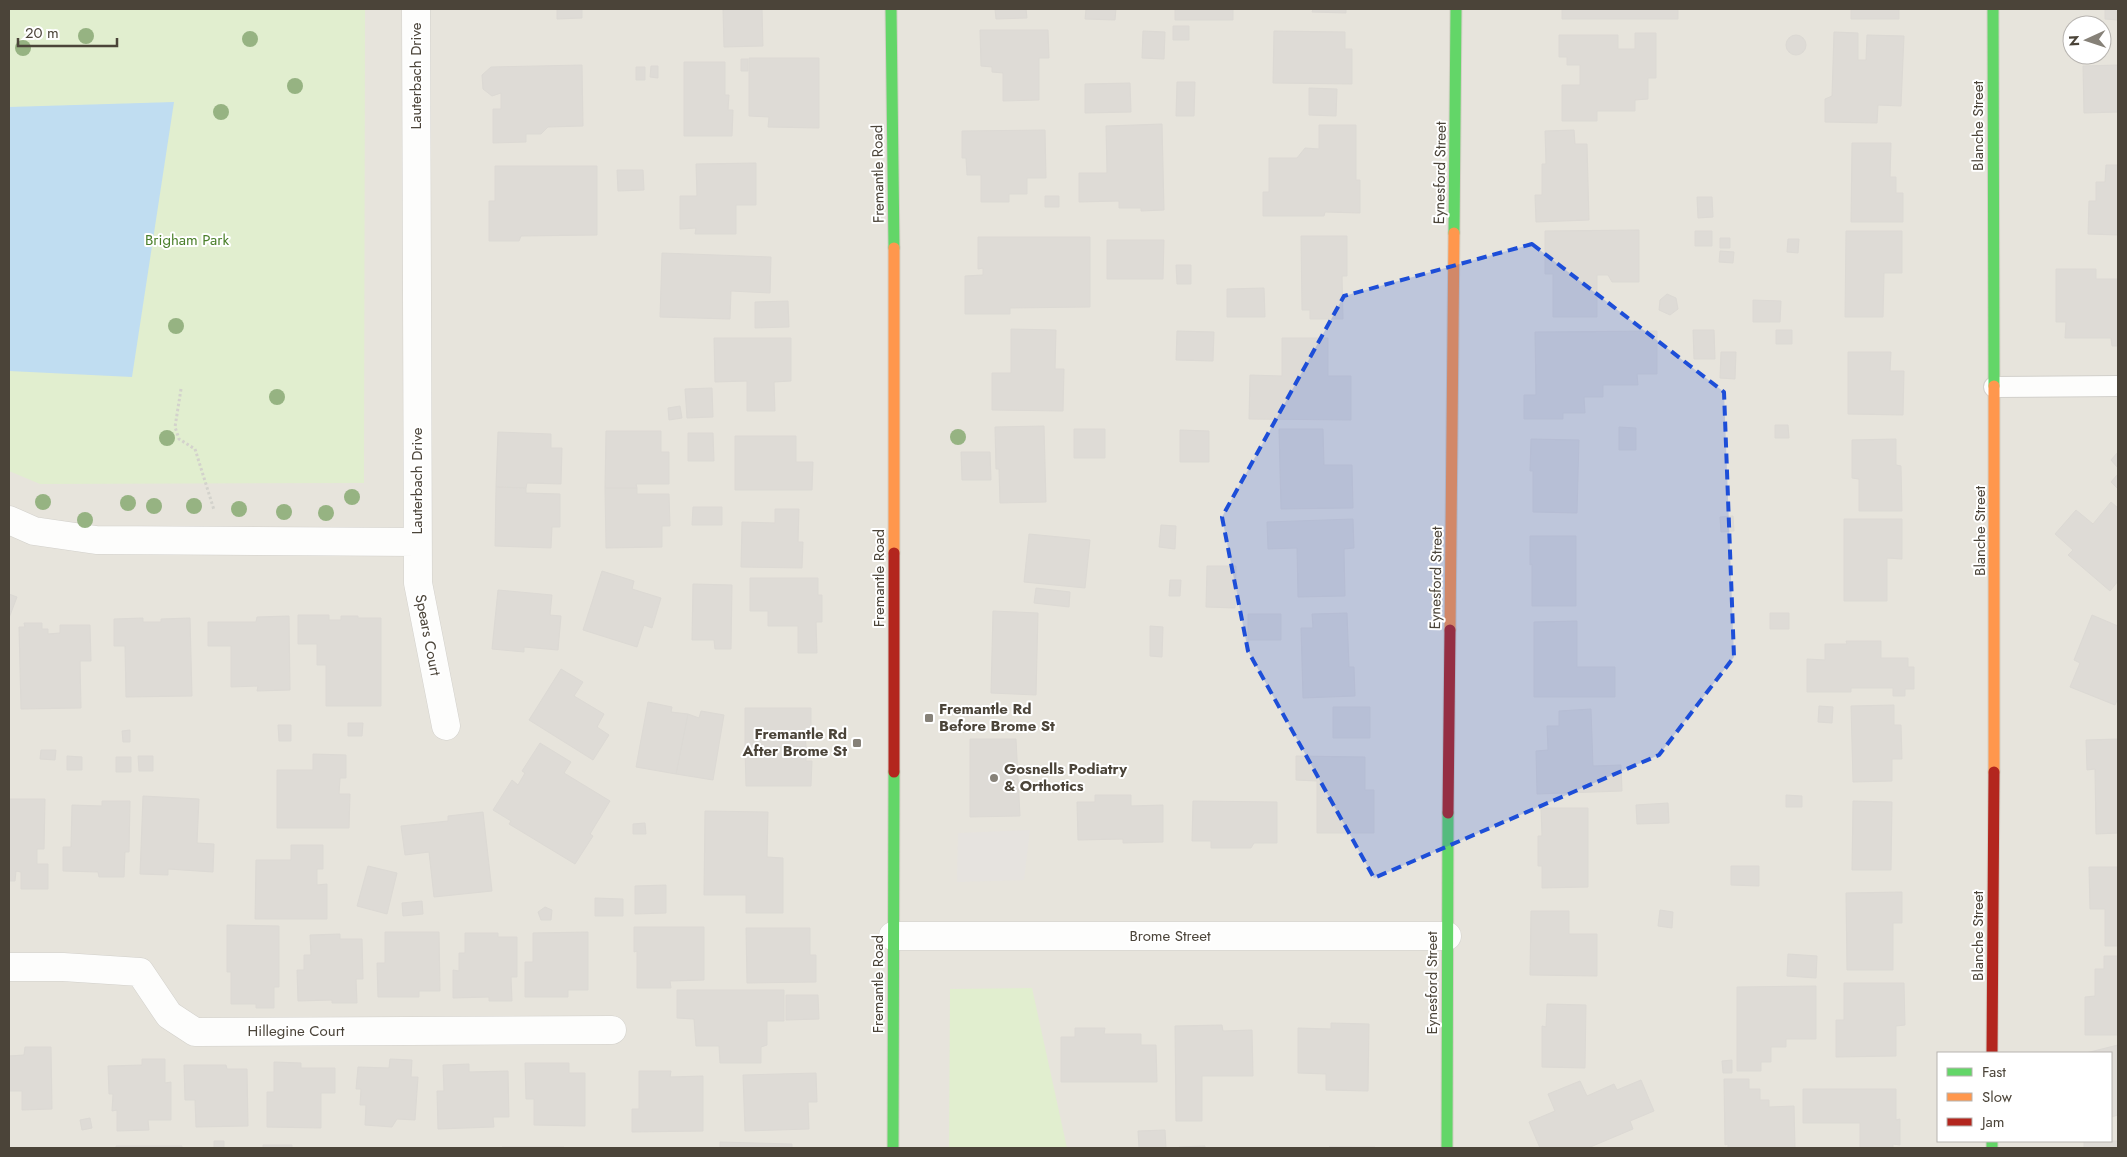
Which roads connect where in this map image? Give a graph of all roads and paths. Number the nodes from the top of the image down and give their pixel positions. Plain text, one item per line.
1 (416, 9) edge
2 (891, 9) edge
3 (1456, 9) edge
4 (1993, 9) edge
5 (2118, 386) edge
6 (1994, 387) junction
7 (180, 390) dead end
8 (9, 520) edge
9 (226, 541) junction
10 (417, 542) junction
11 (446, 726) dead end
12 (893, 936) junction
13 (1447, 936) junction
14 (9, 967) edge
15 (612, 1030) dead end
16 (1992, 1052) edge
17 (893, 1148) edge
18 (1448, 1148) edge

1 - 10 street, Lauterbach Drive
2 - 12 street, Fremantle Road
3 - 13 street, Eynesford Street
4 - 6 street, Blanche Street
5 - 6 lane
6 - 16 street, Blanche Street
7 - 9 path
8 - 9 street, Lauterbach Drive
9 - 10 street, Lauterbach Drive
10 - 11 street, Spears Court
12 - 13 street, Brome Street
12 - 17 street, Fremantle Road
13 - 18 street, Eynesford Street
14 - 15 street, Hillegine Court

